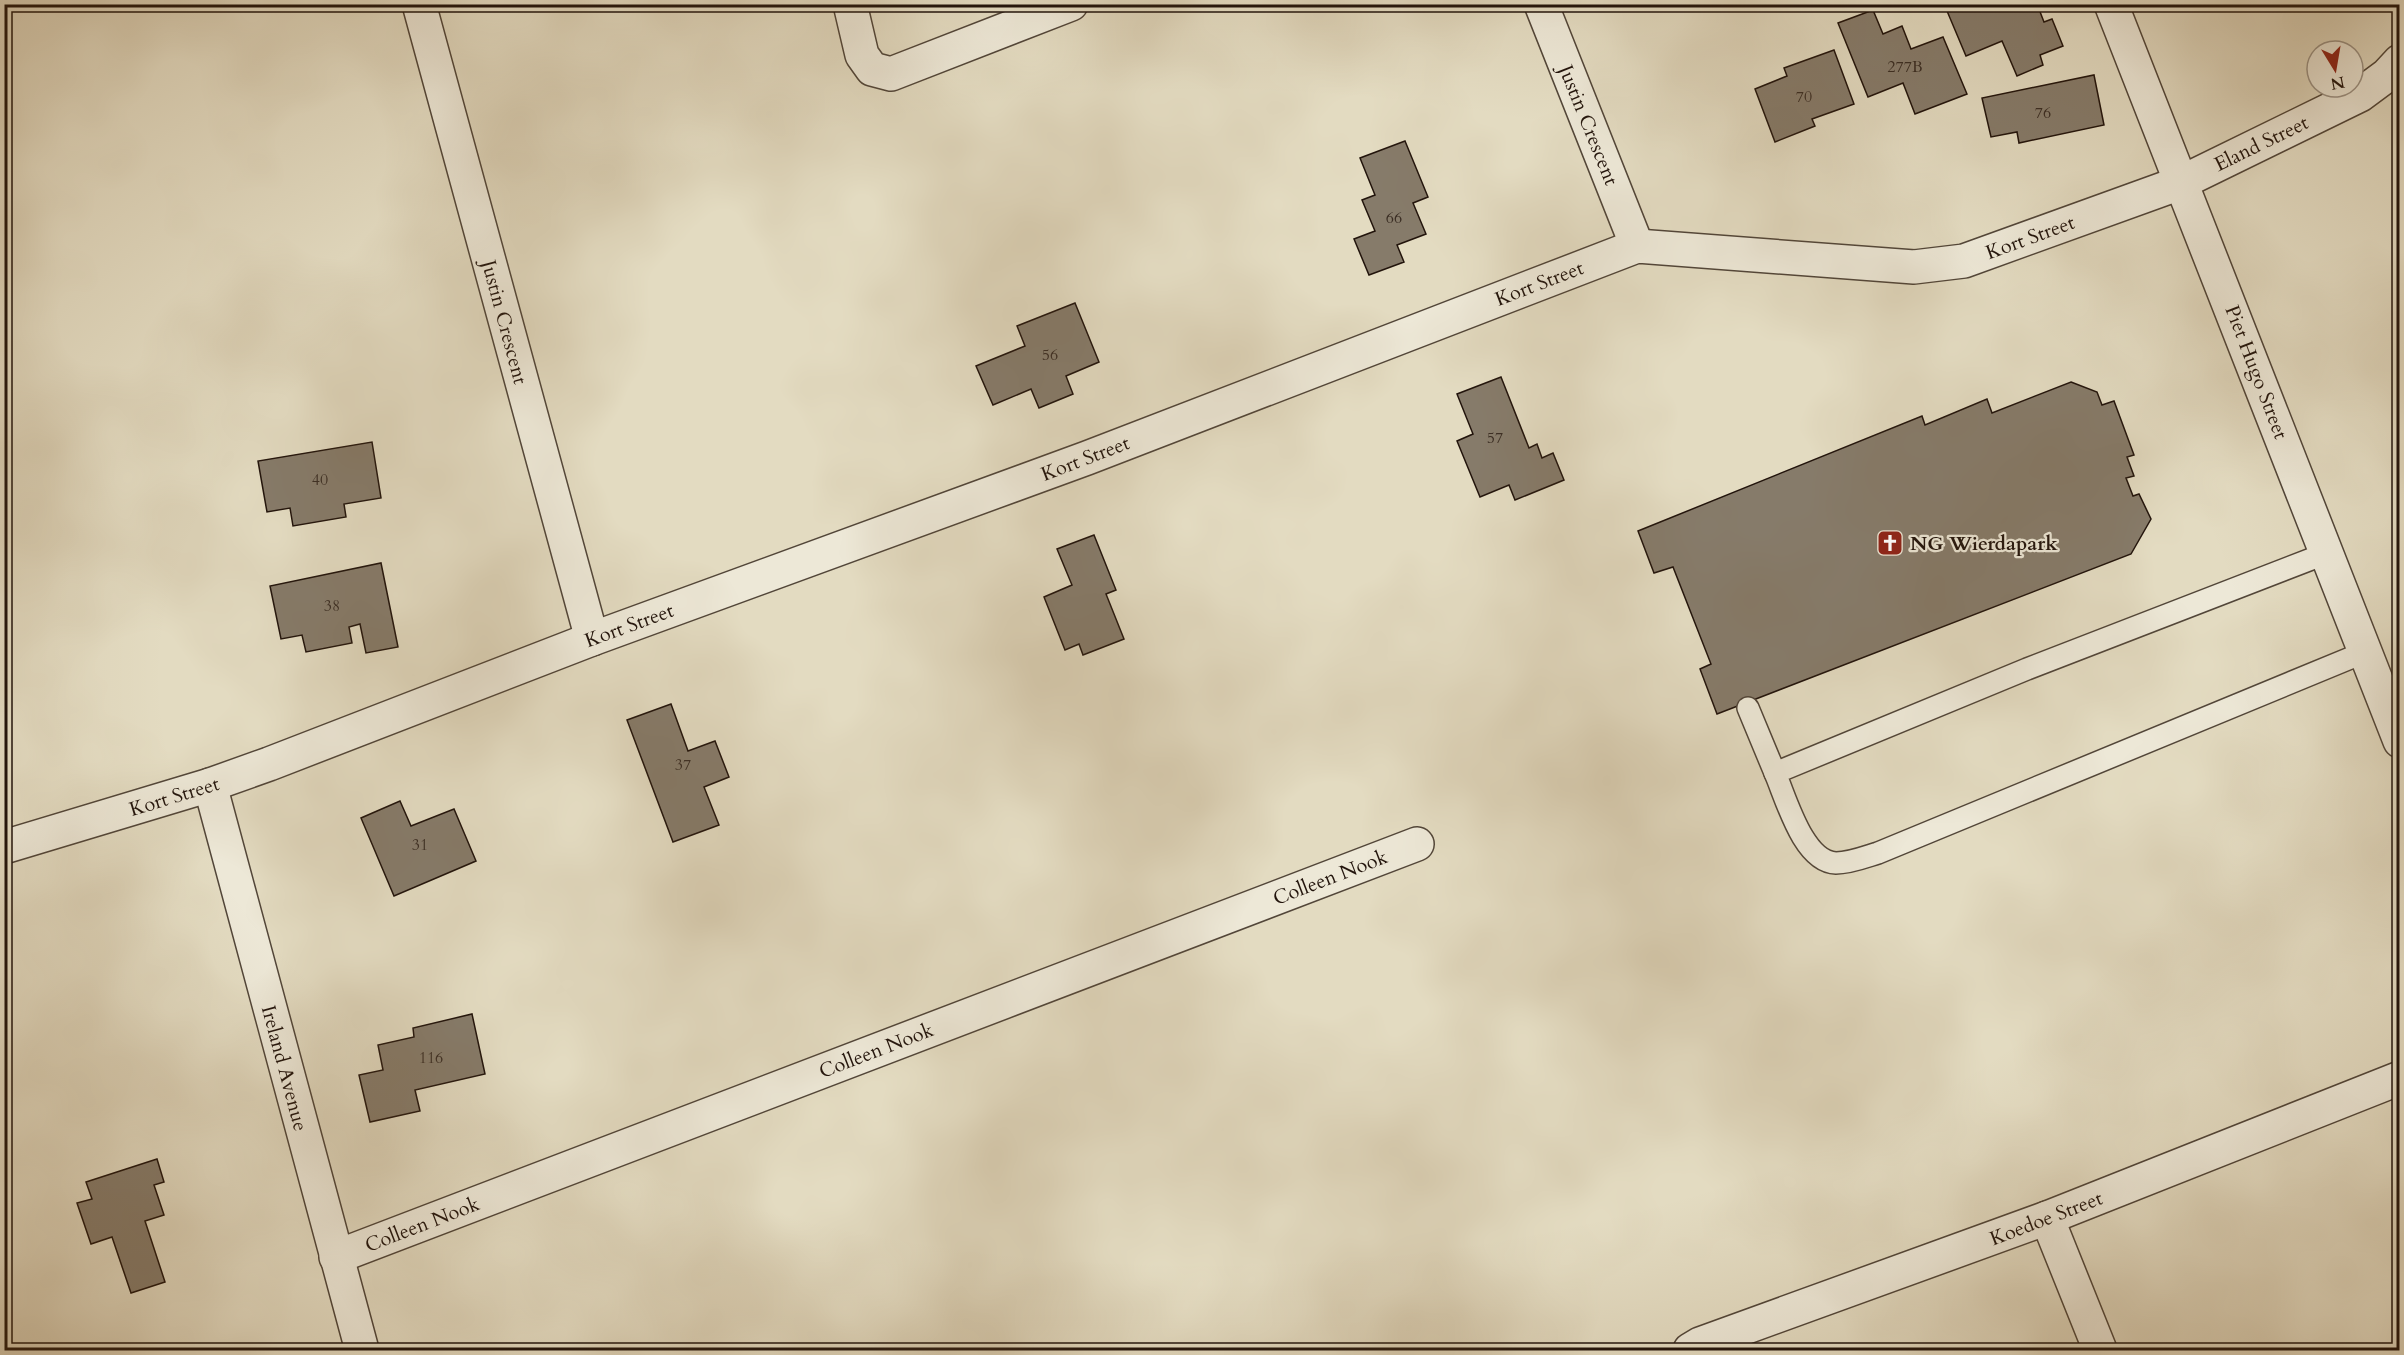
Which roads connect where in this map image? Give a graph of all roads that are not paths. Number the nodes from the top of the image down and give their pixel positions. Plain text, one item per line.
1 (419, 4) edge
2 (850, 4) edge
3 (1071, 4) edge
4 (1541, 4) edge
5 (2111, 4) edge
6 (2400, 61) edge
7 (2180, 183) junction
8 (1637, 246) junction
9 (2327, 553) junction
10 (592, 639) junction
11 (2365, 652) junction
12 (1748, 708) dead end
13 (2400, 741) edge
14 (1775, 773) junction
15 (210, 786) junction
16 (1417, 844) dead end
17 (4, 847) edge
18 (2400, 1078) edge
19 (2047, 1218) junction
20 (336, 1257) junction
21 (362, 1350) edge
22 (1690, 1350) edge
23 (2100, 1350) edge

1 - 10 street, Justin Crescent
2 - 3 street
4 - 8 street, Justin Crescent
5 - 7 street, Piet Hugo Street
6 - 7 street, Eland Street
7 - 8 street, Kort Street
7 - 9 street, Piet Hugo Street
8 - 10 street, Kort Street
9 - 11 street, Piet Hugo Street
9 - 14 lane
10 - 15 street, Kort Street
11 - 13 street, Piet Hugo Street
11 - 14 lane
12 - 14 lane
15 - 17 street, Kort Street
15 - 20 street, Ireland Avenue
16 - 20 street, Colleen Nook
18 - 19 street, Koedoe Street
19 - 22 street, Koedoe Street
19 - 23 street
20 - 21 street, Ireland Avenue

